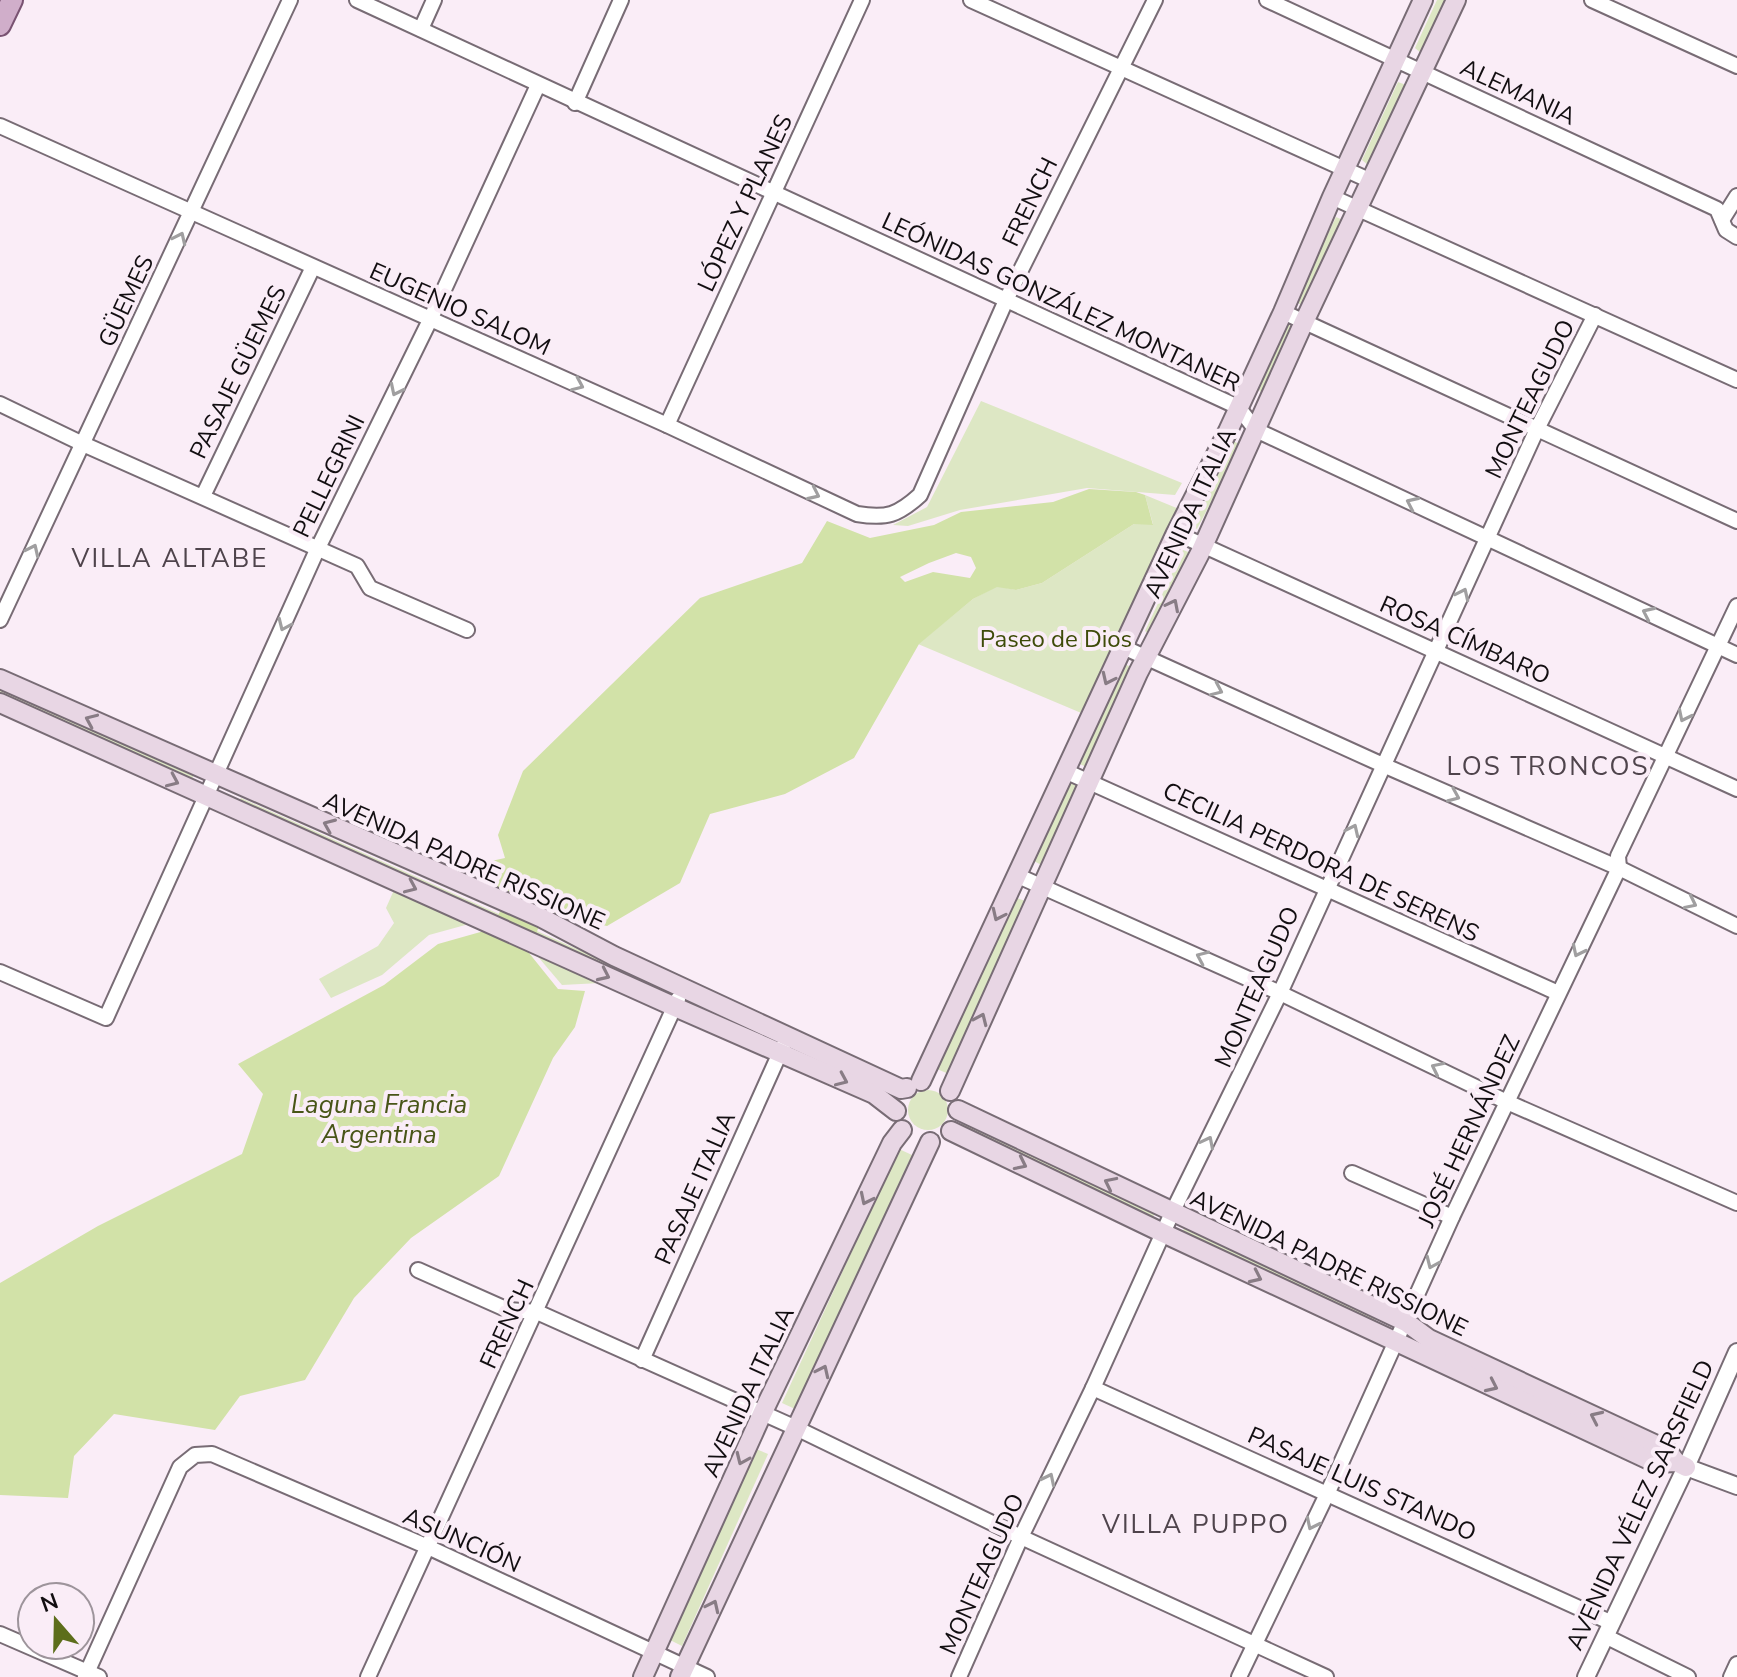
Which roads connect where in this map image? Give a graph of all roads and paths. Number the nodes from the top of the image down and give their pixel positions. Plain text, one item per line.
1 (12, 0) edge
2 (290, 0) edge
3 (357, 0) edge
4 (434, 0) edge
5 (621, 0) edge
6 (862, 0) edge
7 (971, 0) edge
8 (1155, 0) edge
9 (1267, 0) edge
10 (1423, 0) edge
11 (1456, 0) edge
12 (1592, 0) edge
13 (0, 25) edge
14 (421, 29) junction
15 (1395, 60) junction
16 (1737, 66) edge
17 (1121, 67) junction
18 (1424, 72) junction
19 (538, 85) junction
20 (575, 103) junction
21 (0, 126) edge
22 (1346, 168) junction
23 (1371, 181) junction
24 (773, 193) junction
25 (1737, 196) edge
26 (1332, 197) junction
27 (1358, 210) junction
28 (192, 213) junction
29 (1722, 220) junction
30 (1737, 237) edge
31 (313, 267) junction
32 (1007, 298) junction
33 (1283, 312) junction
34 (1595, 315) junction
35 (430, 320) junction
36 (1304, 322) junction
37 (1737, 380) edge
38 (0, 404) edge
39 (1238, 407) junction
40 (667, 425) junction
41 (1537, 429) junction
42 (1256, 430) junction
43 (83, 444) junction
44 (203, 496) junction
45 (905, 509) joint
46 (1737, 521) edge
47 (1176, 533) junction
48 (1489, 538) junction
49 (1203, 547) junction
50 (317, 550) junction
51 (1737, 606) edge
52 (0, 620) edge
53 (467, 630) dead end
54 (1718, 646) junction
55 (1123, 647) junction
56 (1436, 651) junction
57 (1737, 655) edge
58 (1145, 658) junction
59 (0, 679) edge
60 (0, 703) edge
61 (1665, 755) junction
62 (1383, 765) junction
63 (1065, 771) junction
64 (217, 776) junction
65 (1090, 780) junction
66 (1737, 789) edge
67 (207, 796) junction
68 (1619, 868) junction
69 (1016, 875) junction
70 (1041, 885) junction
71 (1326, 889) junction
72 (1737, 926) edge
73 (0, 972) edge
74 (682, 988) junction
75 (1280, 993) junction
76 (1558, 993) junction
77 (675, 1007) junction
78 (788, 1035) junction
79 (780, 1052) junction
80 (914, 1084) junction
81 (950, 1091) junction
82 (1507, 1102) junction
83 (958, 1110) junction
84 (896, 1111) junction
85 (902, 1130) junction
86 (951, 1131) junction
87 (930, 1142) junction
88 (1352, 1173) dead end
89 (1737, 1203) edge
90 (1172, 1213) junction
91 (1452, 1217) junction
92 (1163, 1233) junction
93 (418, 1270) dead end
94 (537, 1312) junction
95 (1406, 1322) junction
96 (1396, 1342) junction
97 (1737, 1352) edge
98 (642, 1360) junction
99 (1093, 1388) junction
100 (762, 1414) junction
101 (796, 1428) junction
102 (1681, 1464) junction
103 (1737, 1486) edge
104 (1328, 1492) junction
105 (1021, 1537) junction
106 (428, 1547) junction
107 (1609, 1630) junction
108 (0, 1634) edge
109 (1254, 1642) junction
110 (654, 1652) junction
111 (1737, 1664) edge
112 (682, 1672) edge
113 (91, 1675) edge
114 (368, 1677) edge
115 (643, 1677) edge
116 (707, 1677) edge
117 (959, 1677) edge
118 (1239, 1677) edge
119 (1326, 1677) edge
120 (1586, 1677) edge
121 (1688, 1677) edge
122 (1731, 1677) edge

1 - 13 main road
2 - 28 street, GÜEMES
3 - 14 street, LEÓNIDAS GONZÁLEZ MONTANER
4 - 14 street
5 - 20 street
6 - 24 street, LÓPEZ Y PLANES
7 - 17 street
8 - 17 street, FRENCH
9 - 15 street, ALEMANIA
10 - 15 main road, AVENIDA ITALIA
11 - 18 main road, AVENIDA ITALIA
12 - 16 street
14 - 19 street, LEÓNIDAS GONZÁLEZ MONTANER
15 - 18 street, ALEMANIA
15 - 22 main road, AVENIDA ITALIA
17 - 22 street
17 - 32 street, FRENCH
18 - 23 main road, AVENIDA ITALIA
18 - 29 street, ALEMANIA
19 - 20 street, LEÓNIDAS GONZÁLEZ MONTANER
19 - 35 street, PELLEGRINI
20 - 24 street, LEÓNIDAS GONZÁLEZ MONTANER
21 - 28 street, EUGENIO SALOM
22 - 23 street
22 - 26 main road, AVENIDA ITALIA
23 - 27 main road, AVENIDA ITALIA
24 - 32 street, LEÓNIDAS GONZÁLEZ MONTANER
24 - 40 street, LÓPEZ Y PLANES
25 - 29 street
26 - 27 street
26 - 33 main road, AVENIDA ITALIA
27 - 34 street
27 - 36 main road, AVENIDA ITALIA
28 - 31 street, EUGENIO SALOM
43 -> 28 street, GÜEMES
29 - 30 street, ALEMANIA
31 - 35 street, EUGENIO SALOM
31 - 44 street, PASAJE GÜEMES
32 - 39 street, LEÓNIDAS GONZÁLEZ MONTANER
32 - 45 street, FRENCH
33 - 36 street
33 - 39 main road, AVENIDA ITALIA
34 - 37 street
34 - 41 street, MONTEAGUDO
35 -> 40 street, EUGENIO SALOM
35 -> 50 street, PELLEGRINI
36 - 41 street
36 - 42 main road, AVENIDA ITALIA
38 - 43 street
39 - 42 street, LEÓNIDAS GONZÁLEZ MONTANER
39 - 47 main road, AVENIDA ITALIA
40 -> 45 street, EUGENIO SALOM
41 - 46 street
41 - 48 street, MONTEAGUDO
48 -> 42 street, LEÓNIDAS GONZÁLEZ MONTANER
42 - 49 main road, AVENIDA ITALIA
43 - 44 street
52 -> 43 street, GÜEMES
44 - 50 street
47 - 49 street, ROSA CÍMBARO
47 - 55 main road, AVENIDA ITALIA
54 -> 48 street, LEÓNIDAS GONZÁLEZ MONTANER
56 -> 48 street, MONTEAGUDO
49 - 56 street, ROSA CÍMBARO
58 -> 49 main road, AVENIDA ITALIA
50 - 53 street
50 -> 64 street, PELLEGRINI
51 - 54 street, JOSÉ HERNÁNDEZ
54 - 57 street, LEÓNIDAS GONZÁLEZ MONTANER
54 -> 61 street, JOSÉ HERNÁNDEZ
55 - 58 street
55 -> 63 main road, AVENIDA ITALIA
56 - 61 street, ROSA CÍMBARO
56 - 62 street, MONTEAGUDO
58 -> 62 street
58 - 65 main road, AVENIDA ITALIA
64 -> 59 main road, AVENIDA PADRE RISSIONE
60 -> 67 main road, AVENIDA PADRE RISSIONE
61 - 66 street, ROSA CÍMBARO
61 - 68 street, JOSÉ HERNÁNDEZ
62 -> 68 street
71 -> 62 street, MONTEAGUDO
63 - 65 street, CECILIA PERDORA DE SERENS
63 - 69 main road, AVENIDA ITALIA
64 - 67 street, PELLEGRINI
74 -> 64 main road, AVENIDA PADRE RISSIONE
65 - 70 main road, AVENIDA ITALIA
65 - 71 street, CECILIA PERDORA DE SERENS
67 - 73 street, PELLEGRINI
67 -> 77 main road, AVENIDA PADRE RISSIONE
68 -> 72 street
68 -> 76 street, JOSÉ HERNÁNDEZ
69 - 70 street
69 -> 80 main road, AVENIDA ITALIA
75 -> 70 street
81 -> 70 main road, AVENIDA ITALIA
71 - 75 street, MONTEAGUDO
71 - 76 street, CECILIA PERDORA DE SERENS
74 - 77 street, FRENCH
74 - 78 main road, AVENIDA PADRE RISSIONE
82 -> 75 street
90 -> 75 street, MONTEAGUDO
76 - 82 street, JOSÉ HERNÁNDEZ
77 - 79 main road, AVENIDA PADRE RISSIONE
77 - 94 street, FRENCH
78 - 79 street, PASAJE ITALIA
78 - 80 main road, AVENIDA PADRE RISSIONE
79 -> 84 main road, AVENIDA PADRE RISSIONE
79 - 98 street, PASAJE ITALIA
80 - 81 main road
80 - 84 main road
81 - 83 main road
82 - 89 street
82 - 91 street, JOSÉ HERNÁNDEZ
83 - 86 main road
90 -> 83 main road, AVENIDA PADRE RISSIONE
84 - 85 main road
85 - 87 main road
85 -> 100 main road, AVENIDA ITALIA
86 - 87 main road
86 -> 92 main road, AVENIDA PADRE RISSIONE
101 -> 87 main road
88 - 91 street
90 - 92 street, MONTEAGUDO
90 - 95 main road, AVENIDA PADRE RISSIONE
91 -> 95 street, JOSÉ HERNÁNDEZ
92 -> 96 main road, AVENIDA PADRE RISSIONE
92 - 99 street, MONTEAGUDO
93 - 94 street
94 - 98 street
94 - 106 street, FRENCH
95 - 96 street, JOSÉ HERNÁNDEZ
102 -> 95 main road, AVENIDA PADRE RISSIONE
96 -> 102 main road, AVENIDA PADRE RISSIONE
96 - 104 street, JOSÉ HERNÁNDEZ
97 - 102 street, AVENIDA VÉLEZ SARSFIELD
98 - 100 street
99 - 104 street, PASAJE LUIS STANDO
105 -> 99 street, MONTEAGUDO
100 - 101 street
100 -> 110 main road, AVENIDA ITALIA
101 - 105 street
112 -> 101 main road
102 - 103 street, AVENIDA PADRE RISSIONE
102 - 107 street, AVENIDA VÉLEZ SARSFIELD
104 - 107 street, PASAJE LUIS STANDO
104 -> 109 street, JOSÉ HERNÁNDEZ
105 - 109 street
105 - 117 street, MONTEAGUDO
106 - 110 street, ASUNCIÓN
106 - 113 street, ASUNCIÓN
106 - 114 street, FRENCH
107 - 120 street, AVENIDA VÉLEZ SARSFIELD
107 - 121 street, PASAJE LUIS STANDO
108 - 113 street
109 - 118 street, JOSÉ HERNÁNDEZ
109 - 119 street
110 - 112 street, ASUNCIÓN
110 - 115 main road, AVENIDA ITALIA
111 - 122 street
112 - 116 street, ASUNCIÓN

